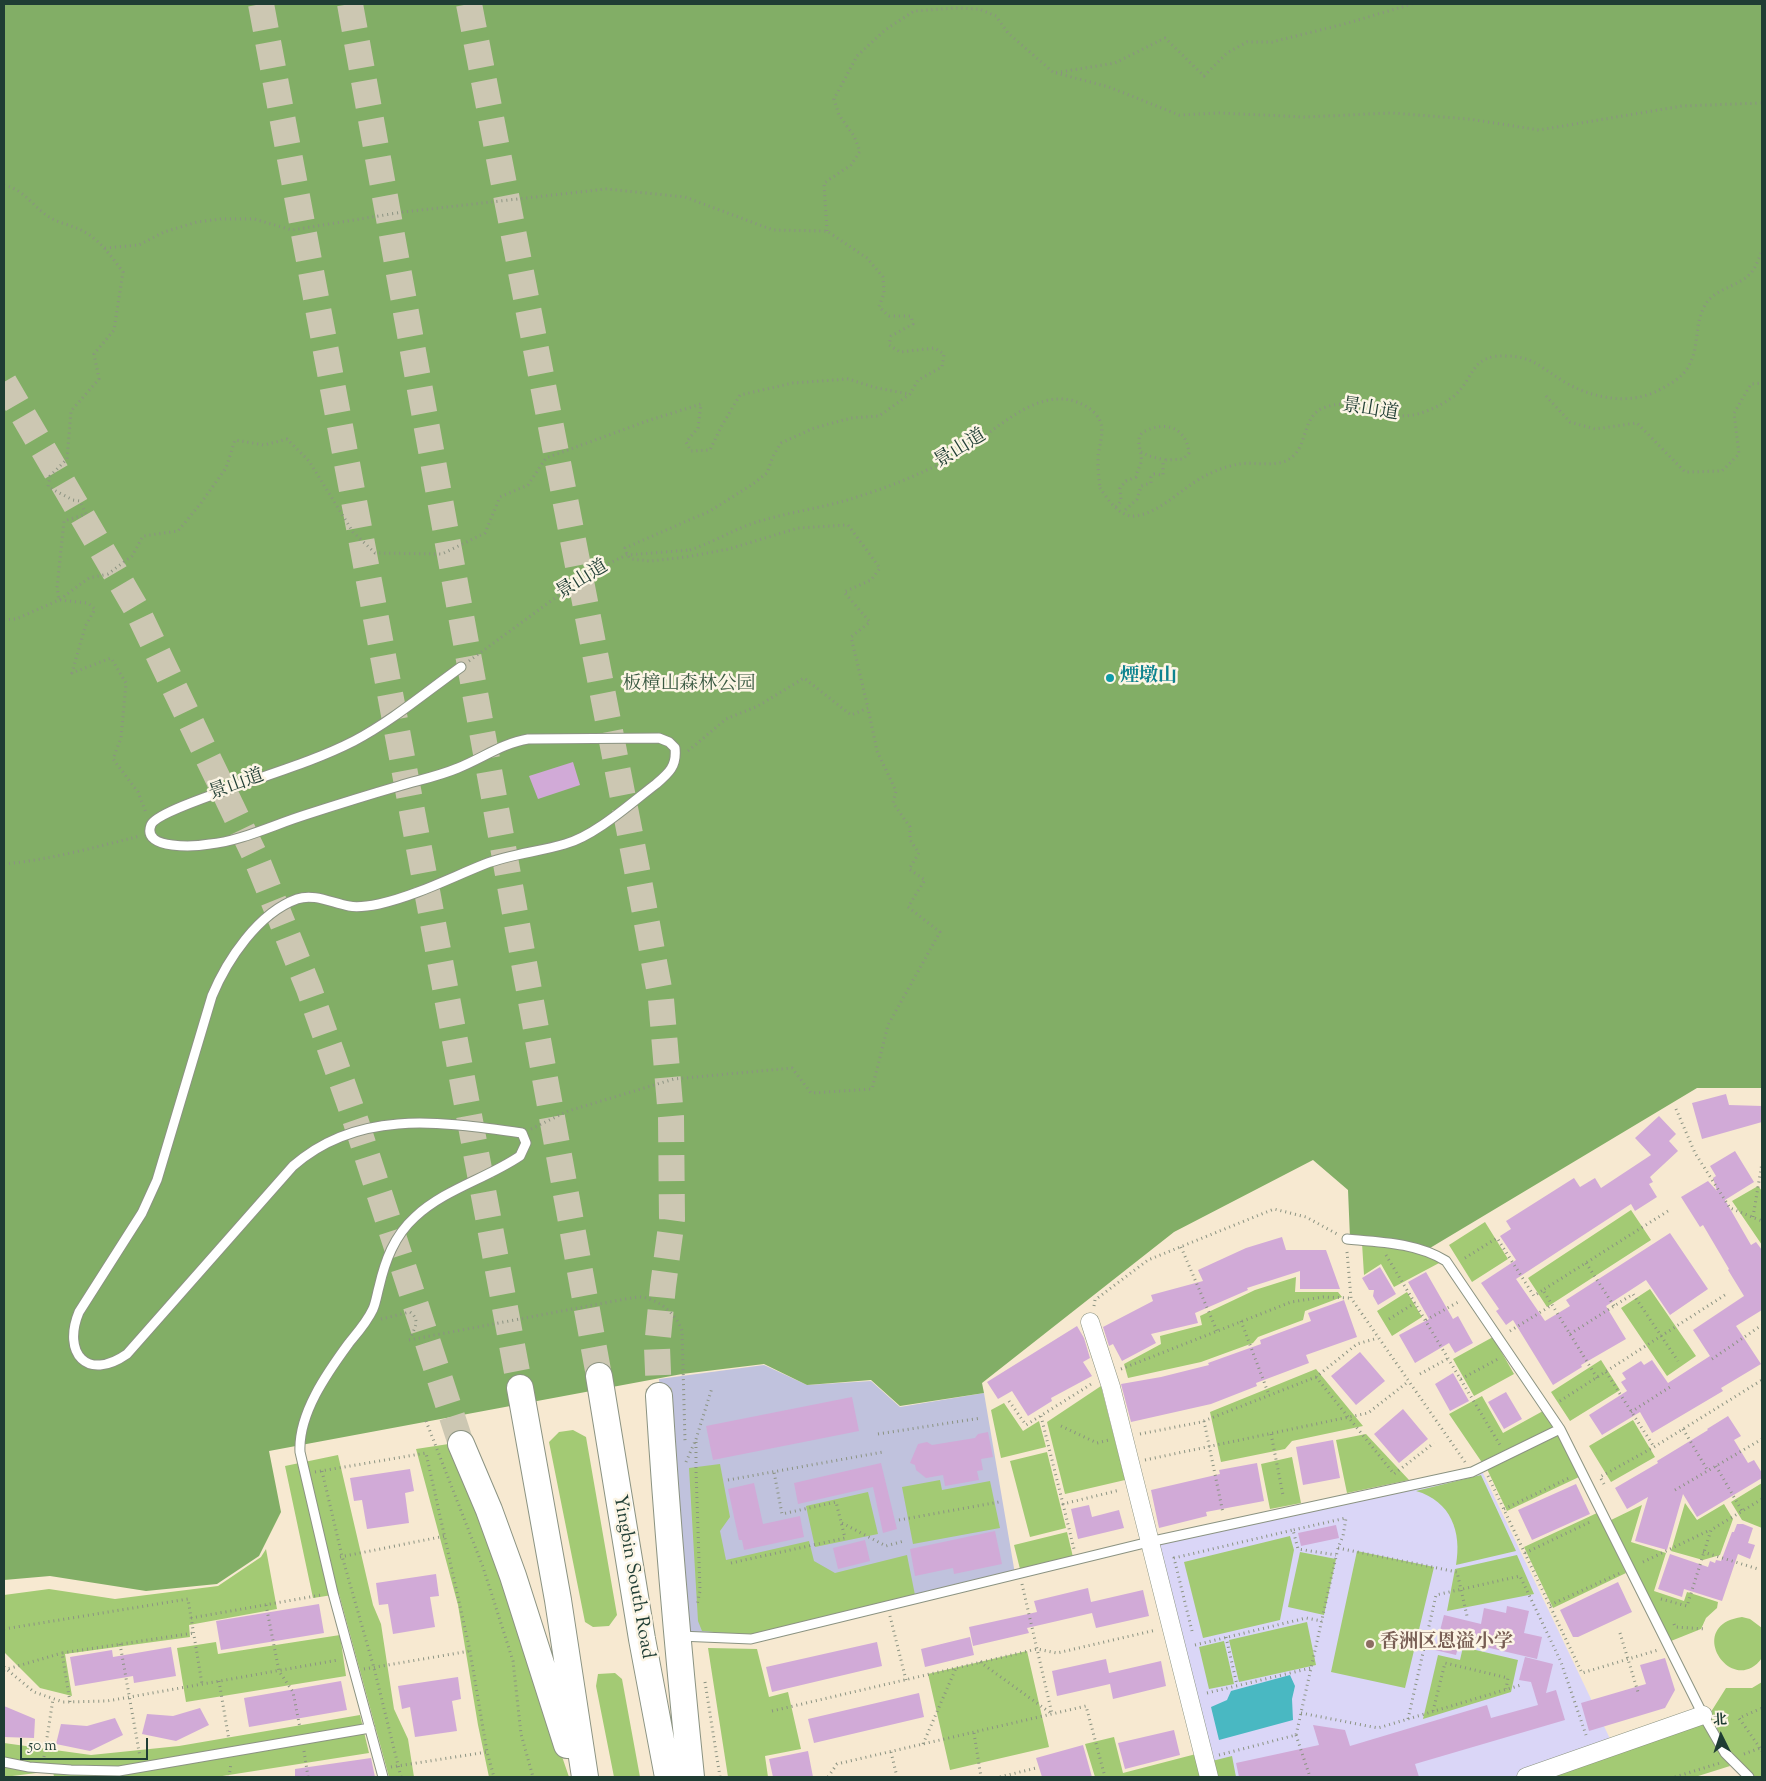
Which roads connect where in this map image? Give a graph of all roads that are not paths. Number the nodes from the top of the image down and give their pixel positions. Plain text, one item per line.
1 (461, 667) road end
2 (1347, 1239) road end
3 (1090, 1322) road end
4 (598, 1376) tunnel mouth
5 (520, 1388) tunnel mouth
6 (659, 1396) tunnel mouth
7 (1560, 1429) junction
8 (461, 1444) tunnel mouth
9 (1149, 1542) junction
10 (687, 1631) junction
11 (1703, 1714) junction
12 (370, 1728) junction
13 (4, 1762) edge
14 (382, 1773) edge
15 (578, 1777) edge
16 (585, 1777) edge
17 (668, 1777) edge
18 (691, 1777) edge
19 (1209, 1777) edge
20 (1526, 1777) edge
21 (1749, 1777) edge

1 - 12 lane, 景山道
2 - 7 lane
3 - 9 street
4 - 17 main road, Yingbin South Road
5 - 16 main road
6 - 10 main road
7 - 9 lane
7 - 11 lane
8 - 15 main road
9 - 10 lane
9 - 19 street
10 - 18 main road
11 - 20 street
11 - 21 lane
12 - 13 lane
12 - 14 lane

